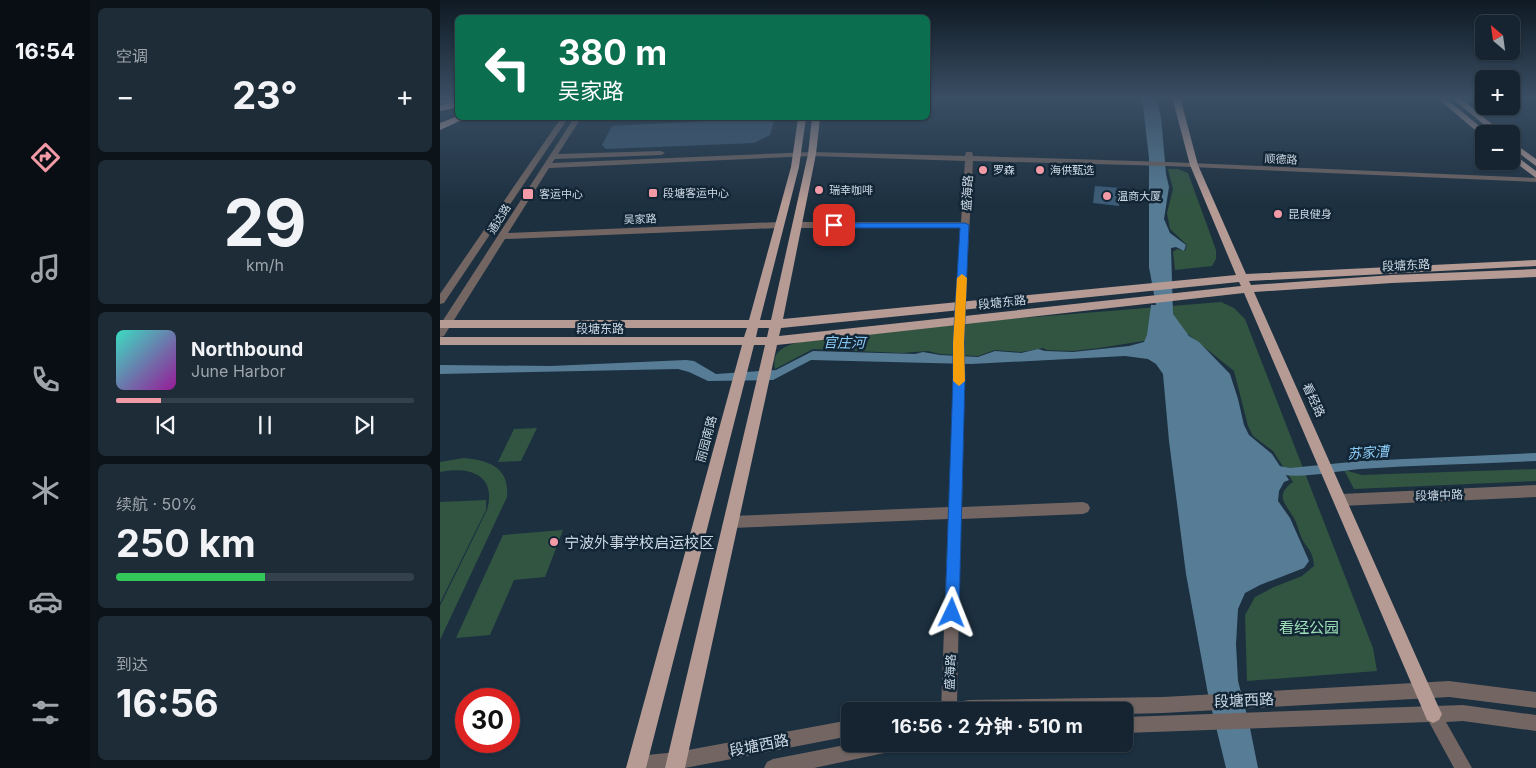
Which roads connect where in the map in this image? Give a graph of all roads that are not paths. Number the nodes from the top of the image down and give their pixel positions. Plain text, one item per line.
1 (554, 133) edge
2 (567, 133) edge
3 (800, 133) edge
4 (815, 133) edge
5 (1185, 133) edge
6 (1520, 150) edge
7 (798, 151) junction
8 (813, 151) junction
9 (969, 156) junction
10 (551, 157) junction
11 (1520, 162) edge
12 (1193, 163) junction
13 (1536, 163) edge
14 (545, 166) junction
15 (1536, 175) edge
16 (1536, 180) edge
17 (779, 224) junction
18 (797, 225) junction
19 (965, 225) junction
20 (503, 236) junction
21 (1536, 262) edge
22 (1536, 273) edge
23 (1242, 278) junction
24 (1246, 289) junction
25 (1147, 294) junction
26 (440, 300) edge
27 (960, 307) junction
28 (960, 320) junction
29 (752, 324) junction
30 (776, 324) junction
31 (442, 327) edge
32 (440, 341) edge
33 (747, 341) junction
34 (770, 347) junction
35 (1536, 491) edge
36 (1341, 500) junction
37 (1084, 508) dead end
38 (955, 514) junction
39 (731, 522) junction
40 (1421, 690) junction
41 (1536, 700) edge
42 (950, 702) edge
43 (1133, 704) edge
44 (1433, 714) junction
45 (1536, 723) edge
46 (1133, 725) edge
47 (841, 730) edge
48 (850, 752) edge
49 (676, 764) edge
50 (637, 767) edge
51 (773, 768) edge
52 (1463, 768) edge

1 - 26 street, 通达路
2 - 10 street, 通达路
3 - 7 main road, 丽园南路
4 - 8 main road
5 - 12 main road, 看经路
6 - 13 main road
7 - 8 street, 顺德路
7 - 10 street, 顺德路
7 - 14 street, 顺德路
7 - 17 main road, 丽园南路
8 - 9 street, 顺德路
8 - 18 main road
9 - 12 street, 顺德路
9 - 19 street, 盛海路
10 - 14 street, 通达路
11 - 15 main road
12 - 15 street, 顺德路
12 - 16 street, 顺德路
12 - 23 main road, 看经路
14 - 20 street, 通达路
17 - 20 street, 吴家路
17 - 29 main road, 丽园南路
18 - 19 street
18 - 30 main road
19 - 27 street, 盛海路
20 - 31 street, 通达路
21 - 23 main road, 段塘东路
22 - 24 main road, 段塘东路
23 - 24 main road, 看经路
23 - 25 main road, 段塘东路
24 - 25 main road, 段塘东路
24 - 36 main road, 看经路
25 - 27 main road, 段塘东路
25 - 28 main road, 段塘东路
27 - 28 street, 盛海路
27 - 30 main road, 段塘东路
28 - 34 main road, 段塘东路
28 - 38 street, 盛海路
29 - 30 main road, 段塘东路
29 - 31 main road, 段塘东路
29 - 33 main road, 丽园南路
30 - 34 main road
32 - 33 main road, 段塘东路
33 - 34 main road, 段塘东路
33 - 50 main road, 丽园南路
34 - 39 main road
35 - 36 street, 段塘中路
36 - 40 main road, 看经路
37 - 38 street
38 - 39 street
38 - 42 street, 盛海路
39 - 49 main road
40 - 41 street, 段塘西路
40 - 43 street, 段塘西路
40 - 44 main road, 看经路
44 - 45 street, 段塘西路
44 - 46 street, 段塘西路
44 - 52 street
47 - 49 street, 段塘西路
48 - 51 street, 段塘西路
49 - 50 street, 段塘西路

